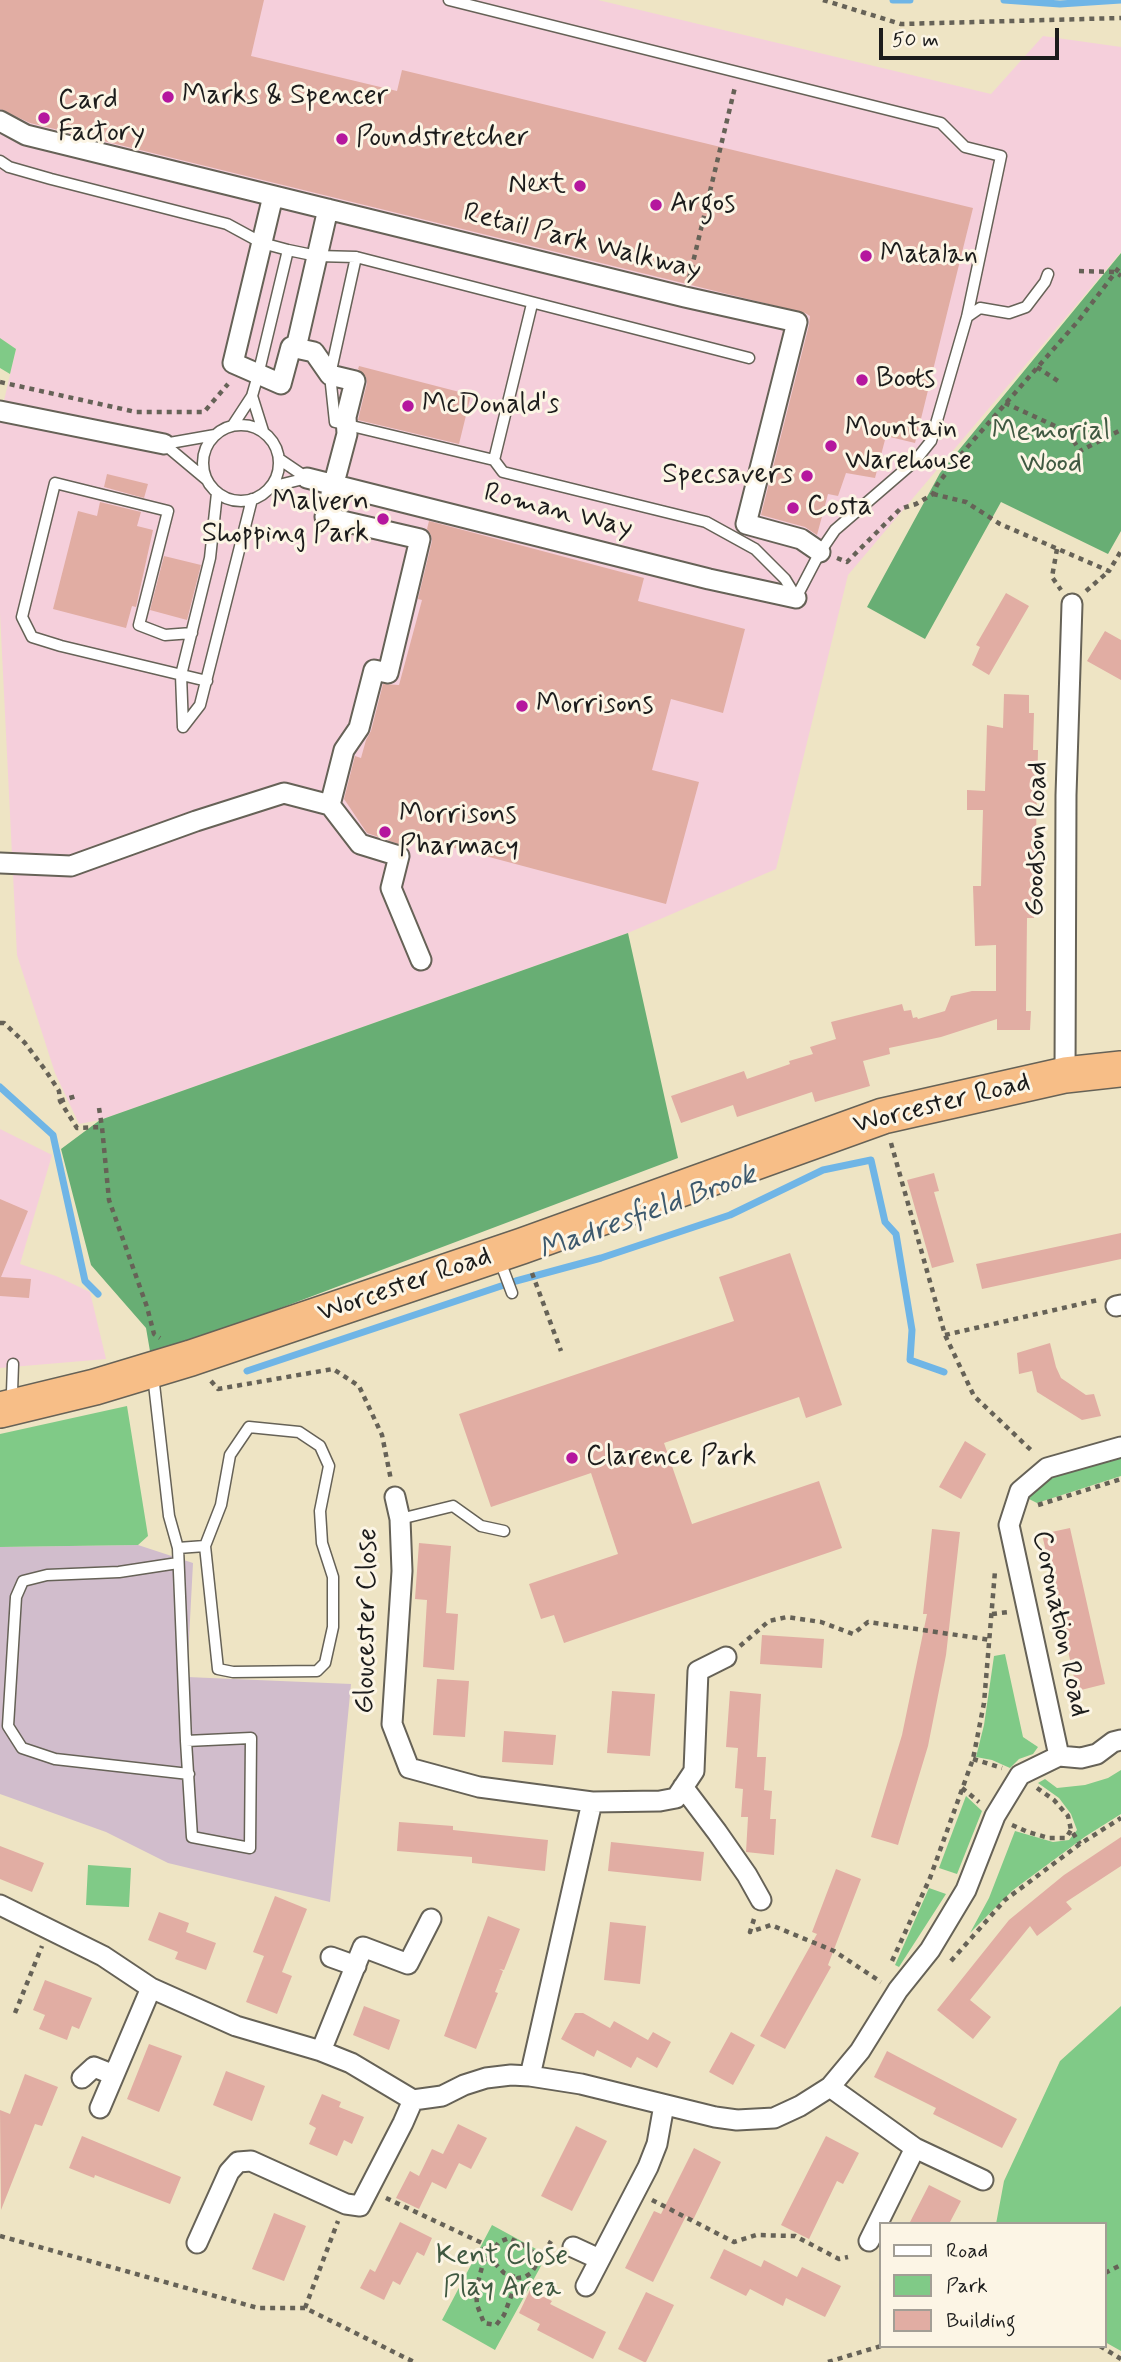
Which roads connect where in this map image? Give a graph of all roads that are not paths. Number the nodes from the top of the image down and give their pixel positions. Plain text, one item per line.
1 (449, 0) edge
2 (0, 121) edge
3 (0, 161) edge
4 (273, 196) junction
5 (328, 209) junction
6 (262, 243) junction
7 (288, 250) junction
8 (317, 256) junction
9 (356, 257) junction
10 (1048, 274) dead end
11 (532, 304) junction
12 (967, 317) junction
13 (296, 348) junction
14 (750, 358) dead end
15 (251, 371) junction
16 (330, 375) junction
17 (252, 396) junction
18 (0, 411) edge
19 (233, 425) junction
20 (346, 425) junction
21 (263, 431) junction
22 (215, 435) junction
23 (164, 444) junction
24 (279, 459) junction
25 (494, 460) junction
26 (307, 478) junction
27 (207, 480) junction
28 (334, 485) junction
29 (271, 487) junction
30 (218, 493) junction
31 (253, 499) junction
32 (820, 552) junction
33 (796, 598) junction
34 (1072, 604) dead end
35 (192, 633) junction
36 (181, 675) junction
37 (207, 681) junction
38 (330, 805) junction
39 (0, 863) edge
40 (421, 960) dead end
41 (1121, 1069) edge
42 (1065, 1075) junction
43 (501, 1263) junction
44 (512, 1293) dead end
45 (152, 1370) junction
46 (6, 1389) edge
47 (1121, 1447) edge
48 (395, 1497) road end
49 (400, 1519) junction
50 (504, 1531) dead end
51 (205, 1546) junction
52 (178, 1548) junction
53 (178, 1563) junction
54 (726, 1657) road end
55 (1121, 1740) edge
56 (186, 1741) junction
57 (1059, 1756) junction
58 (189, 1774) junction
59 (683, 1787) junction
60 (592, 1802) junction
61 (761, 1900) road end
62 (0, 1905) edge
63 (431, 1919) dead end
64 (331, 1957) dead end
65 (356, 1966) junction
66 (152, 1988) junction
67 (321, 2051) junction
68 (114, 2075) junction
69 (530, 2076) junction
70 (82, 2078) dead end
71 (830, 2087) junction
72 (413, 2100) junction
73 (664, 2105) junction
74 (100, 2108) dead end
75 (915, 2148) junction
76 (983, 2180) dead end
77 (869, 2241) dead end
78 (197, 2244) dead end
79 (573, 2247) dead end
80 (600, 2259) junction
81 (586, 2286) dead end

1 - 12 lane
2 - 4 street, Retail Park Walkway
3 - 6 lane
4 - 5 street, Retail Park Walkway
4 - 6 street
5 - 8 street
5 - 32 street, Retail Park Walkway
6 - 7 lane
6 - 15 street
7 - 8 lane
7 - 15 lane
8 - 9 lane
8 - 13 street
9 - 11 lane
9 - 16 lane
10 - 12 lane
11 - 14 lane
11 - 25 lane
12 - 32 lane
13 - 15 street
13 - 16 street
15 - 17 lane
16 - 20 street
17 - 19 lane
17 - 21 lane, Roman Way
18 - 23 street
19 - 21 lane
19 - 22 lane
20 - 25 lane
20 - 28 street
21 - 24 lane, Roman Way
22 - 23 lane
22 - 27 lane
23 - 27 lane
24 - 26 lane, Roman Way
24 - 29 lane
25 - 33 lane
26 - 28 street, Roman Way
26 - 29 lane, Roman Way
27 - 30 lane
28 - 33 street, Roman Way
28 - 38 street
29 - 31 lane, Roman Way
30 - 31 lane
30 - 35 lane
31 - 37 lane
32 - 33 lane
34 - 42 street, Goodson Road
35 - 36 lane
35 - 36 lane
36 - 37 lane
36 - 37 lane
38 - 39 street
38 - 40 street
41 - 42 highway, Worcester Road
42 - 43 highway, Worcester Road
43 - 44 lane
43 - 45 highway, Worcester Road
45 - 46 highway, Worcester Road
45 - 52 lane
47 - 57 street, Coronation Road
48 - 49 street, Gloucester Close
49 - 50 lane
49 - 60 street, Gloucester Close
51 - 51 lane
51 - 52 lane
52 - 53 lane
53 - 56 lane
53 - 58 lane
54 - 59 street
55 - 57 street
56 - 58 lane
56 - 58 lane
57 - 71 street
59 - 60 street, Gloucester Close
59 - 61 street
60 - 69 street
62 - 66 street
63 - 65 street
64 - 65 street
65 - 67 street
66 - 67 street
66 - 68 street
67 - 72 street
68 - 70 street
68 - 74 street
69 - 72 street
69 - 73 street
71 - 73 street
71 - 75 street
72 - 78 street
73 - 80 street
75 - 76 street
75 - 77 street
79 - 80 street
80 - 81 street

